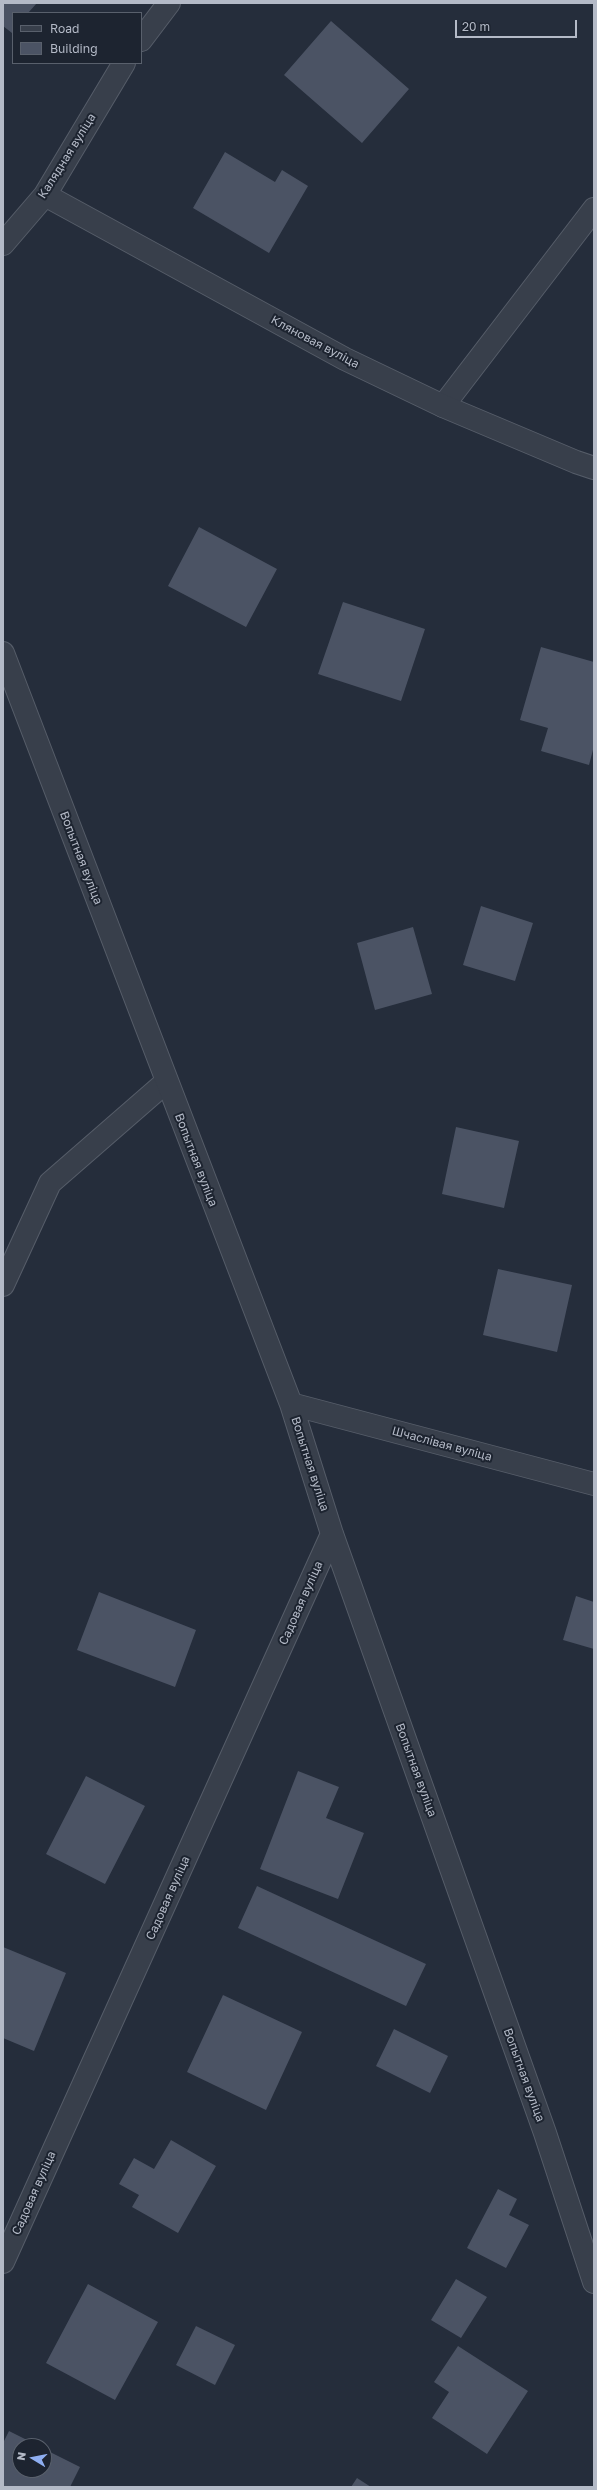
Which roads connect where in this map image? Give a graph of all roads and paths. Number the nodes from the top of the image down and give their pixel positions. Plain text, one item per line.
1 (169, 3) edge
2 (142, 39) edge
3 (123, 64) edge
4 (45, 195) junction
5 (594, 210) edge
6 (3, 244) edge
7 (443, 406) junction
8 (594, 468) edge
9 (3, 653) edge
10 (166, 1082) junction
11 (3, 1285) edge
12 (291, 1404) junction
13 (594, 1484) edge
14 (332, 1534) junction
15 (3, 2262) edge
16 (594, 2282) edge

1 - 2 street
3 - 4 street, Калядная вуліца
4 - 6 street, Калядная вуліца
4 - 7 street, Кляновая вуліца
5 - 7 street
7 - 8 street, Кляновая вуліца
9 - 10 street, Вопытная вуліца
10 - 11 street
10 - 12 street, Вопытная вуліца
12 - 13 street, Шчаслівая вуліца
12 - 14 street, Вопытная вуліца
14 - 15 street, Садовая вуліца
14 - 16 street, Вопытная вуліца

